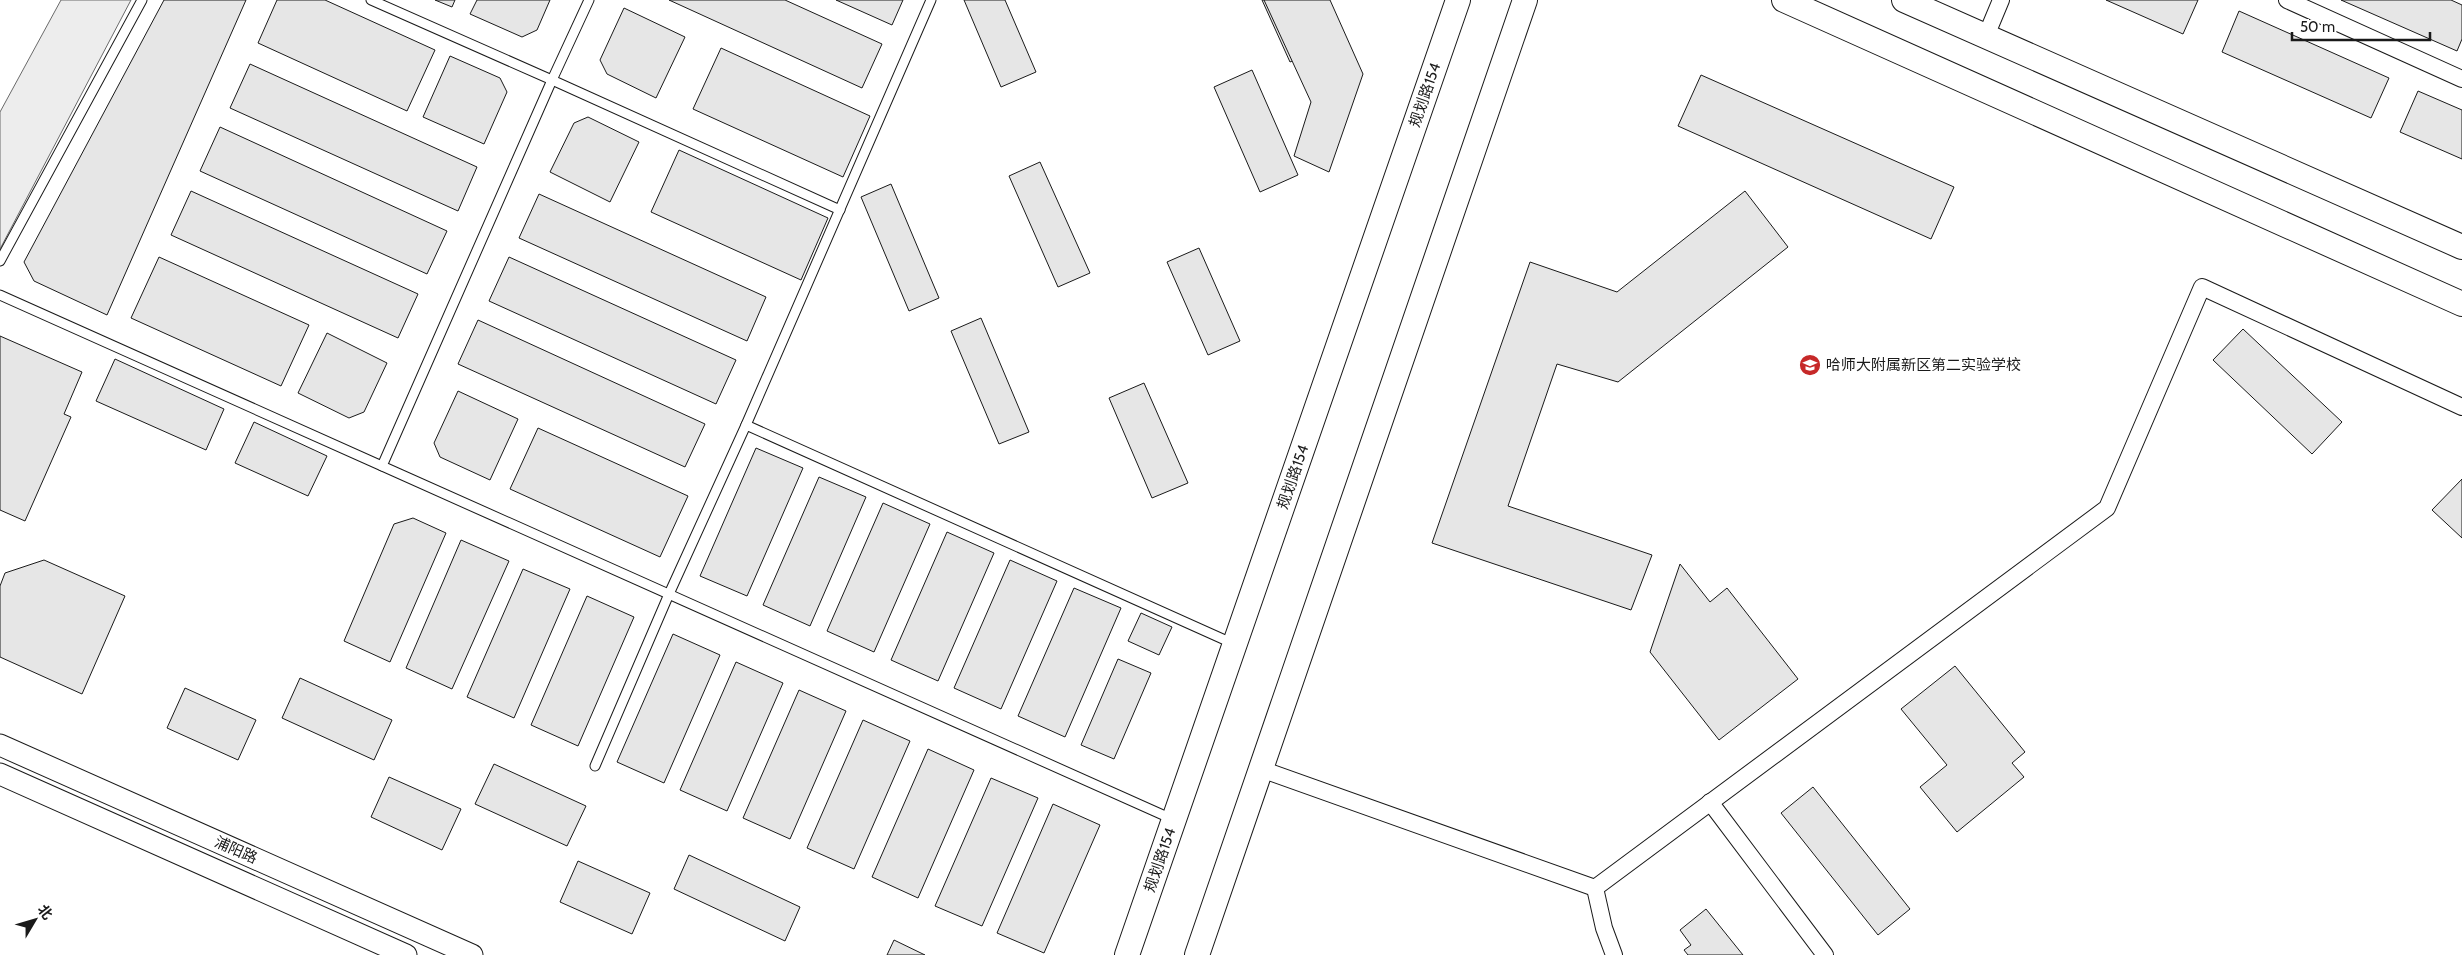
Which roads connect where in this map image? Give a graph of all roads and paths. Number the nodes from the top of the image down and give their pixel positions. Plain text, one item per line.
1 (142, 0) edge
2 (371, 0) edge
3 (589, 0) edge
4 (932, 0) edge
5 (1458, 0) edge
6 (1525, 0) edge
7 (1784, 0) edge
8 (1904, 0) edge
9 (2001, 0) edge
10 (2287, 0) edge
11 (1986, 36) junction
12 (2462, 79) edge
13 (552, 80) junction
14 (840, 210) junction
15 (2462, 246) edge
16 (0, 261) edge
17 (0, 295) edge
18 (2462, 304) edge
19 (2462, 407) edge
20 (746, 425) junction
21 (382, 466) junction
22 (669, 594) junction
23 (1235, 645) junction
24 (0, 745) edge
25 (595, 766) dead end
26 (1261, 770) junction
27 (0, 774) edge
28 (1710, 802) junction
29 (1174, 819) junction
30 (1595, 888) junction
31 (406, 955) edge
32 (472, 955) edge
33 (1127, 955) edge
34 (1197, 955) edge
35 (1614, 955) edge
36 (1824, 955) edge

1 - 16 lane
2 - 13 lane
3 - 13 lane
4 - 14 lane
5 - 23 main road, 规划路154
6 - 26 main road
7 - 18 main road
8 - 11 main road
9 - 11 street
10 - 12 street
11 - 15 main road
13 - 14 lane
13 - 21 lane
14 - 20 lane
17 - 21 lane
19 - 28 street
20 - 22 lane
20 - 23 lane
21 - 22 lane
22 - 25 lane
22 - 29 lane
23 - 29 main road, 规划路154
24 - 32 street, 浦阳路
26 - 30 street
26 - 34 main road
27 - 31 street, 浦阳路
28 - 30 street
28 - 36 street
29 - 33 main road, 规划路154
30 - 35 street

